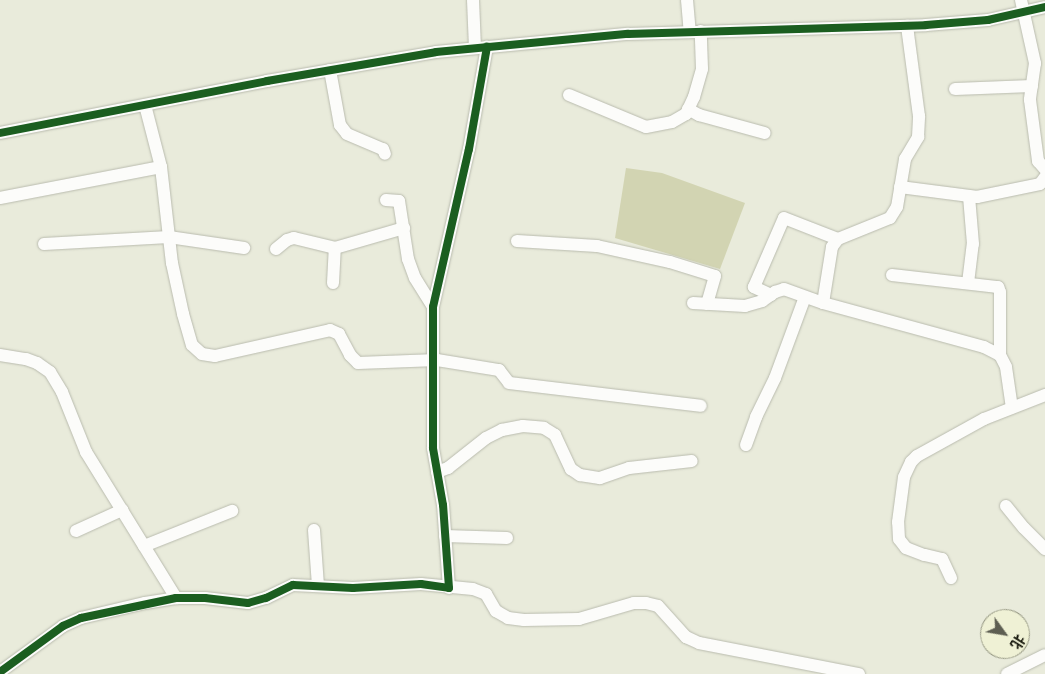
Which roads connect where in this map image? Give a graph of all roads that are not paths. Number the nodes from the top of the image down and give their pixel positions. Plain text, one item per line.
1 (473, 0) edge
2 (687, 0) edge
3 (1022, 6) edge
4 (1045, 7) edge
5 (907, 26) junction
6 (695, 32) junction
7 (481, 48) junction
8 (1040, 62) edge
9 (330, 70) junction
10 (1032, 86) junction
11 (955, 89) dead end
12 (569, 96) dead end
13 (145, 105) junction
14 (688, 109) junction
15 (0, 133) edge
16 (765, 133) dead end
17 (384, 154) dead end
18 (161, 167) junction
19 (1045, 169) edge
20 (1045, 177) edge
21 (900, 187) junction
22 (969, 196) junction
23 (0, 198) edge
24 (386, 200) dead end
25 (404, 228) junction
26 (169, 237) junction
27 (838, 239) junction
28 (517, 241) dead end
29 (44, 244) dead end
30 (244, 248) dead end
31 (276, 248) dead end
32 (335, 248) junction
33 (892, 275) dead end
34 (968, 283) junction
35 (333, 284) dead end
36 (771, 295) junction
37 (805, 297) junction
38 (693, 303) dead end
39 (823, 303) junction
40 (707, 304) junction
41 (433, 307) junction
42 (0, 355) edge
43 (1000, 355) junction
44 (432, 360) junction
45 (1045, 395) edge
46 (701, 406) dead end
47 (1012, 408) junction
48 (746, 445) dead end
49 (692, 461) dead end
50 (437, 472) junction
51 (1006, 506) dead end
52 (122, 510) junction
53 (232, 511) dead end
54 (314, 530) dead end
55 (76, 531) dead end
56 (445, 536) junction
57 (507, 538) dead end
58 (144, 546) junction
59 (1045, 549) edge
60 (951, 578) dead end
61 (318, 586) junction
62 (449, 588) junction
63 (176, 598) junction
64 (1045, 655) edge
65 (0, 672) edge
66 (858, 674) edge
67 (1007, 674) edge

1 - 7 street
2 - 6 street
3 - 4 street
3 - 5 street
3 - 8 street
5 - 6 street
5 - 21 street
6 - 7 street
6 - 14 street
7 - 9 street
7 - 41 street
8 - 10 street
9 - 13 street
9 - 17 street
10 - 11 street
10 - 19 street
12 - 14 street
13 - 15 street
13 - 18 street
14 - 16 street
18 - 23 street
18 - 26 street
20 - 22 street
21 - 22 street
21 - 27 street
22 - 34 street
24 - 25 street
25 - 32 street
25 - 41 street
26 - 29 street
26 - 30 street
26 - 44 street
27 - 36 street
27 - 39 street
28 - 40 street
31 - 32 street
32 - 35 street
33 - 34 street
34 - 43 street
36 - 37 street
36 - 40 street
37 - 39 street
37 - 48 street
38 - 40 street
39 - 43 street
41 - 44 street
42 - 52 street
43 - 47 street
44 - 46 street
44 - 50 street
45 - 47 street
47 - 60 street
49 - 50 street
50 - 56 street
51 - 59 street
52 - 55 street
52 - 58 street
53 - 58 street
54 - 61 street
56 - 57 street
56 - 62 street
58 - 63 street
61 - 62 street
61 - 63 street
62 - 66 street
63 - 65 street
64 - 67 street

